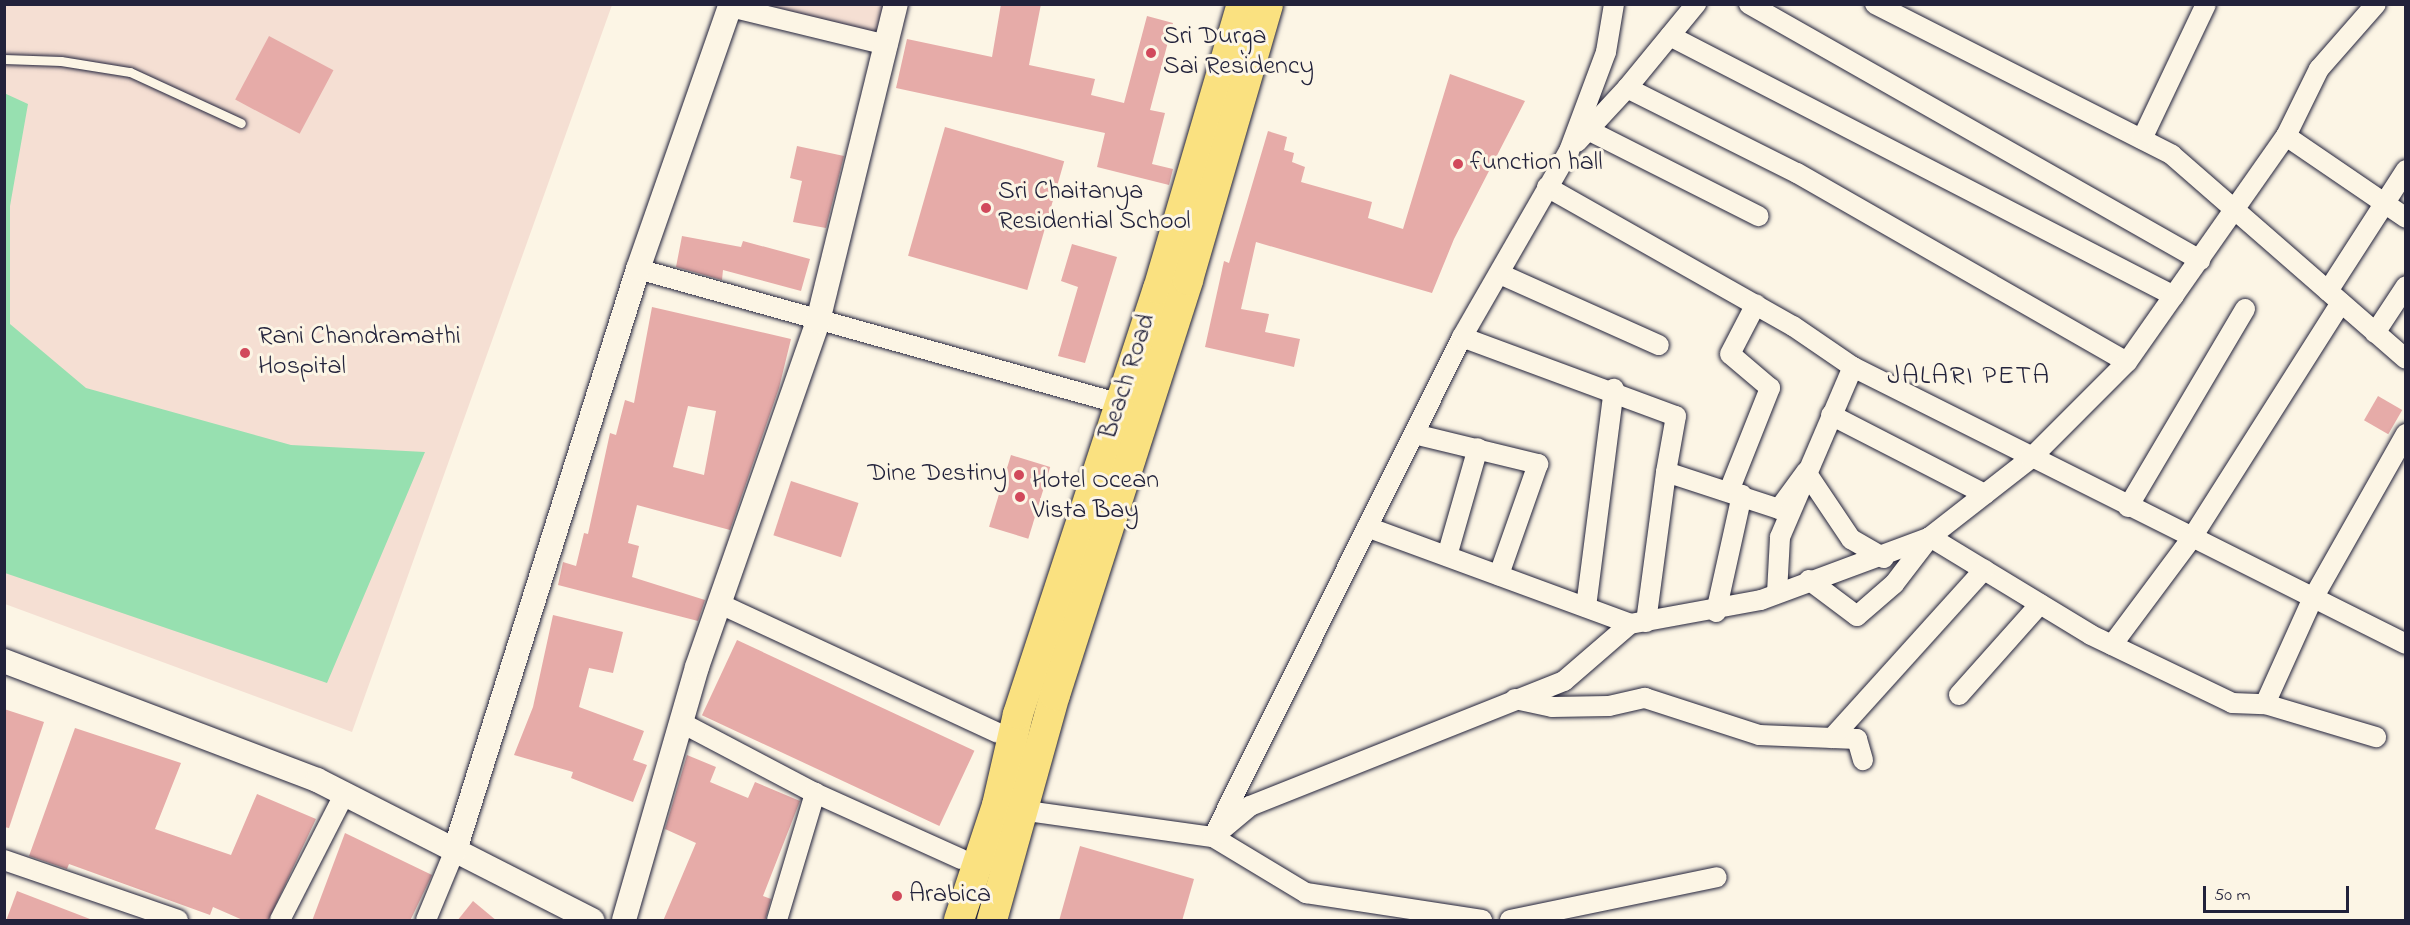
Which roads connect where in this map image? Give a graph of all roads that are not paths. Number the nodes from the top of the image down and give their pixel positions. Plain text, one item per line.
1 (896, 4) edge
2 (1242, 4) edge
3 (1268, 4) edge
4 (1614, 4) edge
5 (1696, 4) edge
6 (1749, 4) edge
7 (1875, 4) edge
8 (2206, 4) edge
9 (2376, 4) edge
10 (731, 6) edge
11 (1670, 36) junction
12 (887, 45) junction
13 (4, 59) edge
14 (1627, 88) junction
15 (241, 123) dead end
16 (1588, 130) junction
17 (2286, 136) junction
18 (2142, 139) junction
19 (1569, 151) junction
20 (2406, 170) edge
21 (1547, 187) junction
22 (2385, 204) junction
23 (2236, 211) junction
24 (1758, 216) dead end
25 (2406, 218) edge
26 (2200, 260) junction
27 (638, 268) junction
28 (1500, 274) junction
29 (2406, 286) edge
30 (2174, 296) junction
31 (2335, 297) junction
32 (1756, 304) junction
33 (2245, 309) dead end
34 (818, 321) junction
35 (2375, 333) junction
36 (1462, 337) junction
37 (1659, 345) dead end
38 (2406, 359) edge
39 (2127, 362) junction
40 (1853, 367) junction
41 (1614, 389) junction
42 (1121, 404) junction
43 (1831, 416) junction
44 (1414, 434) junction
45 (2406, 434) edge
46 (1478, 447) junction
47 (2031, 458) junction
48 (1666, 472) junction
49 (1806, 472) junction
50 (1736, 493) junction
51 (1984, 494) junction
52 (2128, 507) junction
53 (1367, 527) junction
54 (1930, 537) junction
55 (2191, 539) junction
56 (1447, 556) junction
57 (1884, 558) junction
58 (1984, 570) junction
59 (1499, 575) junction
60 (1809, 580) junction
61 (1777, 593) junction
62 (2312, 600) junction
63 (720, 604) junction
64 (2040, 604) junction
65 (1586, 607) junction
66 (1716, 612) junction
67 (1638, 623) junction
68 (2406, 644) edge
69 (2112, 645) junction
70 (4, 661) edge
71 (1959, 695) dead end
72 (1515, 699) junction
73 (2265, 704) junction
74 (682, 723) junction
75 (998, 733) dead end
76 (2376, 737) dead end
77 (1832, 738) junction
78 (1863, 760) dead end
79 (345, 793) junction
80 (815, 793) junction
81 (1011, 808) junction
82 (1213, 837) junction
83 (455, 850) junction
84 (960, 859) dead end
85 (4, 860) edge
86 (1717, 877) dead end
87 (178, 921) edge
88 (280, 921) edge
89 (426, 921) edge
90 (592, 921) edge
91 (624, 921) edge
92 (777, 921) edge
93 (959, 921) edge
94 (992, 921) edge
95 (1482, 921) edge
96 (1510, 921) edge

1 - 12 street
2 - 42 main road, Beach Road
3 - 81 main road, Beach Road
4 - 19 street
5 - 11 street
6 - 26 street
7 - 18 street
8 - 18 street
9 - 17 street
10 - 12 street
10 - 27 street
11 - 14 street
11 - 30 street
12 - 34 street
13 - 15 lane
14 - 16 street
14 - 39 street
16 - 19 street
16 - 24 street
17 - 22 street
17 - 23 street
18 - 23 street
19 - 21 street
20 - 22 street
21 - 28 street
21 - 32 street
22 - 25 street
22 - 31 street
23 - 26 street
23 - 31 street
26 - 30 street
27 - 34 street
27 - 83 street
28 - 36 street
28 - 37 street
29 - 35 street
30 - 39 street
31 - 35 street
31 - 55 street
32 - 40 street
32 - 50 street
33 - 52 street
34 - 42 street
34 - 63 street
35 - 38 street
36 - 41 street
36 - 44 street
39 - 47 street
40 - 43 street
40 - 47 street
41 - 48 street
41 - 65 street
42 - 81 main road, Beach Road
43 - 49 street
43 - 51 street
44 - 46 street
44 - 53 street
45 - 62 street
46 - 56 street
46 - 59 street
47 - 51 street
47 - 52 street
48 - 50 street
48 - 67 street
49 - 50 street
49 - 57 street
49 - 61 street
50 - 66 street
51 - 54 street
52 - 55 street
53 - 56 street
53 - 82 street
54 - 57 street
54 - 58 street
54 - 60 street
55 - 62 street
55 - 69 street
56 - 59 street
57 - 60 street
58 - 64 street
58 - 77 street
59 - 65 street
60 - 61 street
61 - 66 street
62 - 68 street
62 - 73 street
63 - 74 street
63 - 75 street
64 - 69 street
64 - 71 street
65 - 67 street
66 - 67 street
67 - 72 street
69 - 73 street
70 - 79 street
72 - 77 street
72 - 82 street
73 - 76 street
74 - 80 street
74 - 91 street
77 - 78 street
79 - 83 street
79 - 88 street
80 - 84 street
80 - 92 street
81 - 82 street
81 - 93 main road, Beach Road
81 - 94 main road, Beach Road
82 - 95 street
83 - 89 street
83 - 90 street
85 - 87 street
86 - 96 street

